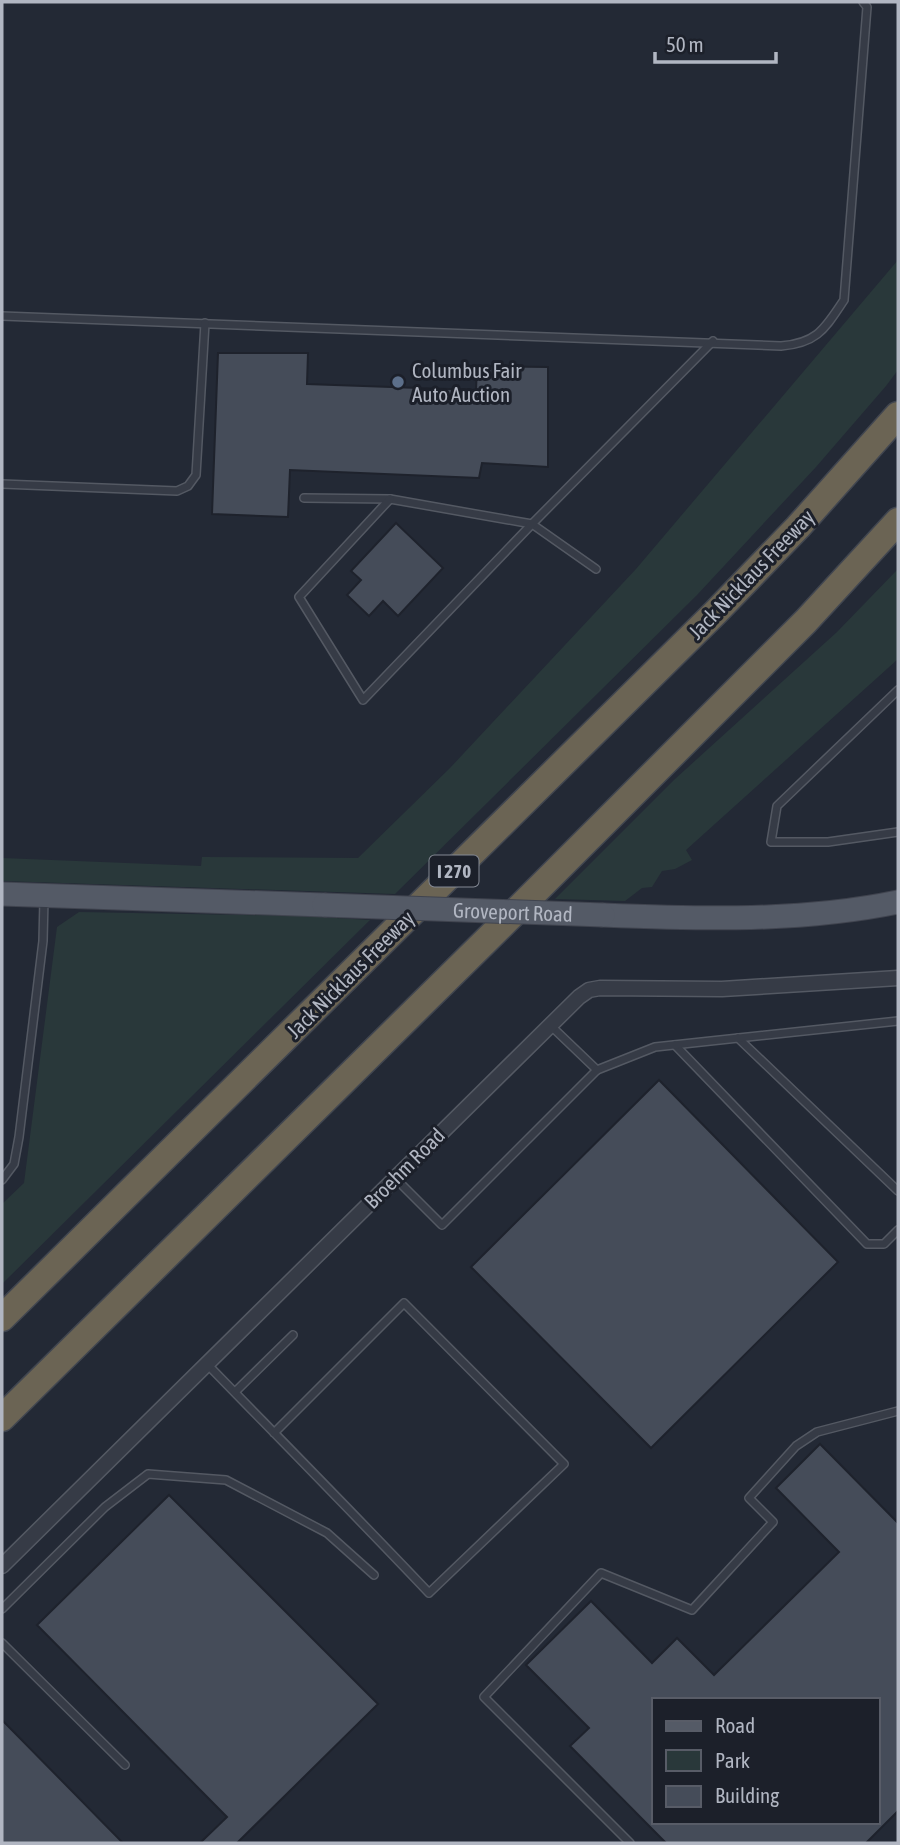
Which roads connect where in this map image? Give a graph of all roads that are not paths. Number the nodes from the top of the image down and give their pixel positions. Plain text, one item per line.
1 (863, 2) edge
2 (2, 316) edge
3 (205, 323) junction
4 (713, 341) junction
5 (898, 393) edge
6 (898, 415) edge
7 (2, 484) edge
8 (304, 498) dead end
9 (390, 499) junction
10 (898, 521) edge
11 (532, 524) junction
12 (799, 527) junction
13 (596, 569) dead end
14 (898, 690) edge
15 (898, 832) edge
16 (2, 894) edge
17 (44, 895) junction
18 (898, 902) edge
19 (898, 978) edge
20 (898, 1021) edge
21 (549, 1024) junction
22 (738, 1038) junction
23 (675, 1045) junction
24 (597, 1070) junction
25 (394, 1178) junction
26 (2, 1180) edge
27 (898, 1191) edge
28 (898, 1230) edge
29 (2, 1318) edge
30 (293, 1335) dead end
31 (207, 1363) junction
32 (235, 1392) junction
33 (898, 1411) edge
34 (2, 1418) edge
35 (274, 1433) junction
36 (2, 1566) edge
37 (374, 1575) dead end
38 (2, 1609) edge
39 (2, 1643) edge
40 (125, 1765) dead end
41 (630, 1843) edge

1 - 4 lane
2 - 3 lane
3 - 4 lane
3 - 7 lane
4 - 11 lane
5 - 12 highway
6 - 12 highway, Jack Nicklaus Freeway / I 270
8 - 9 lane
9 - 11 lane
9 - 11 lane
10 - 34 highway
11 - 13 lane
12 - 29 highway, Jack Nicklaus Freeway / I 270
14 - 15 lane
16 - 17 main road, Groveport Road
17 - 18 main road, Groveport Road, bridge
17 - 26 lane
19 - 21 street, Broehm Road
20 - 22 lane
21 - 24 lane
21 - 25 street, Broehm Road
22 - 23 lane
22 - 27 lane
23 - 24 lane
23 - 28 lane
24 - 25 lane
25 - 31 street, Broehm Road
30 - 32 lane
31 - 32 lane
31 - 36 street, Broehm Road
32 - 35 lane
33 - 41 lane
35 - 35 lane
37 - 38 lane
39 - 40 lane

